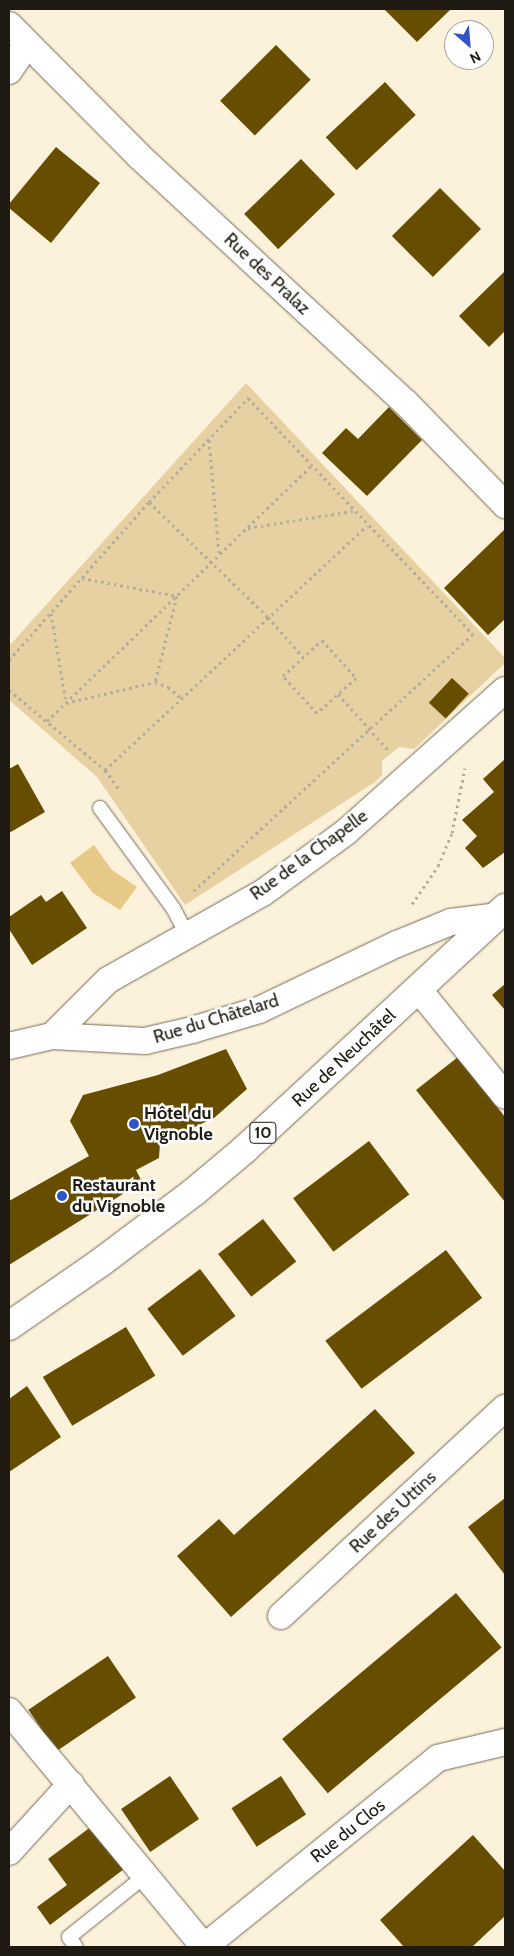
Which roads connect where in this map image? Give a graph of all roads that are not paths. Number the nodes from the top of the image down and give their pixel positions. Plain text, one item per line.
1 (9, 25) edge
2 (27, 44) junction
3 (9, 71) edge
4 (505, 505) edge
5 (505, 690) edge
6 (100, 808) dead end
7 (501, 912) edge
8 (187, 934) junction
9 (418, 990) junction
10 (52, 1036) junction
11 (9, 1046) edge
12 (505, 1096) edge
13 (9, 1326) edge
14 (505, 1408) edge
15 (281, 1616) dead end
16 (9, 1711) edge
17 (505, 1742) edge
18 (71, 1784) junction
19 (9, 1852) edge
20 (146, 1875) junction
21 (76, 1947) edge
22 (204, 1947) edge

1 - 2 street, Rue des Pralaz
2 - 3 street
2 - 4 street, Rue des Pralaz
5 - 8 street, Rue de la Chapelle
6 - 8 lane
7 - 9 main road, Rue de Neuchâtel / 10
7 - 10 street, Rue du Châtelard
8 - 10 street, Rue de la Chapelle
9 - 12 street
9 - 13 main road, Rue de Neuchâtel / 10
10 - 11 street, Rue du Châtelard
14 - 15 street, Rue des Uttins
16 - 18 street
17 - 22 street, Rue du Clos
18 - 19 street
18 - 20 street
20 - 21 lane
20 - 22 street

